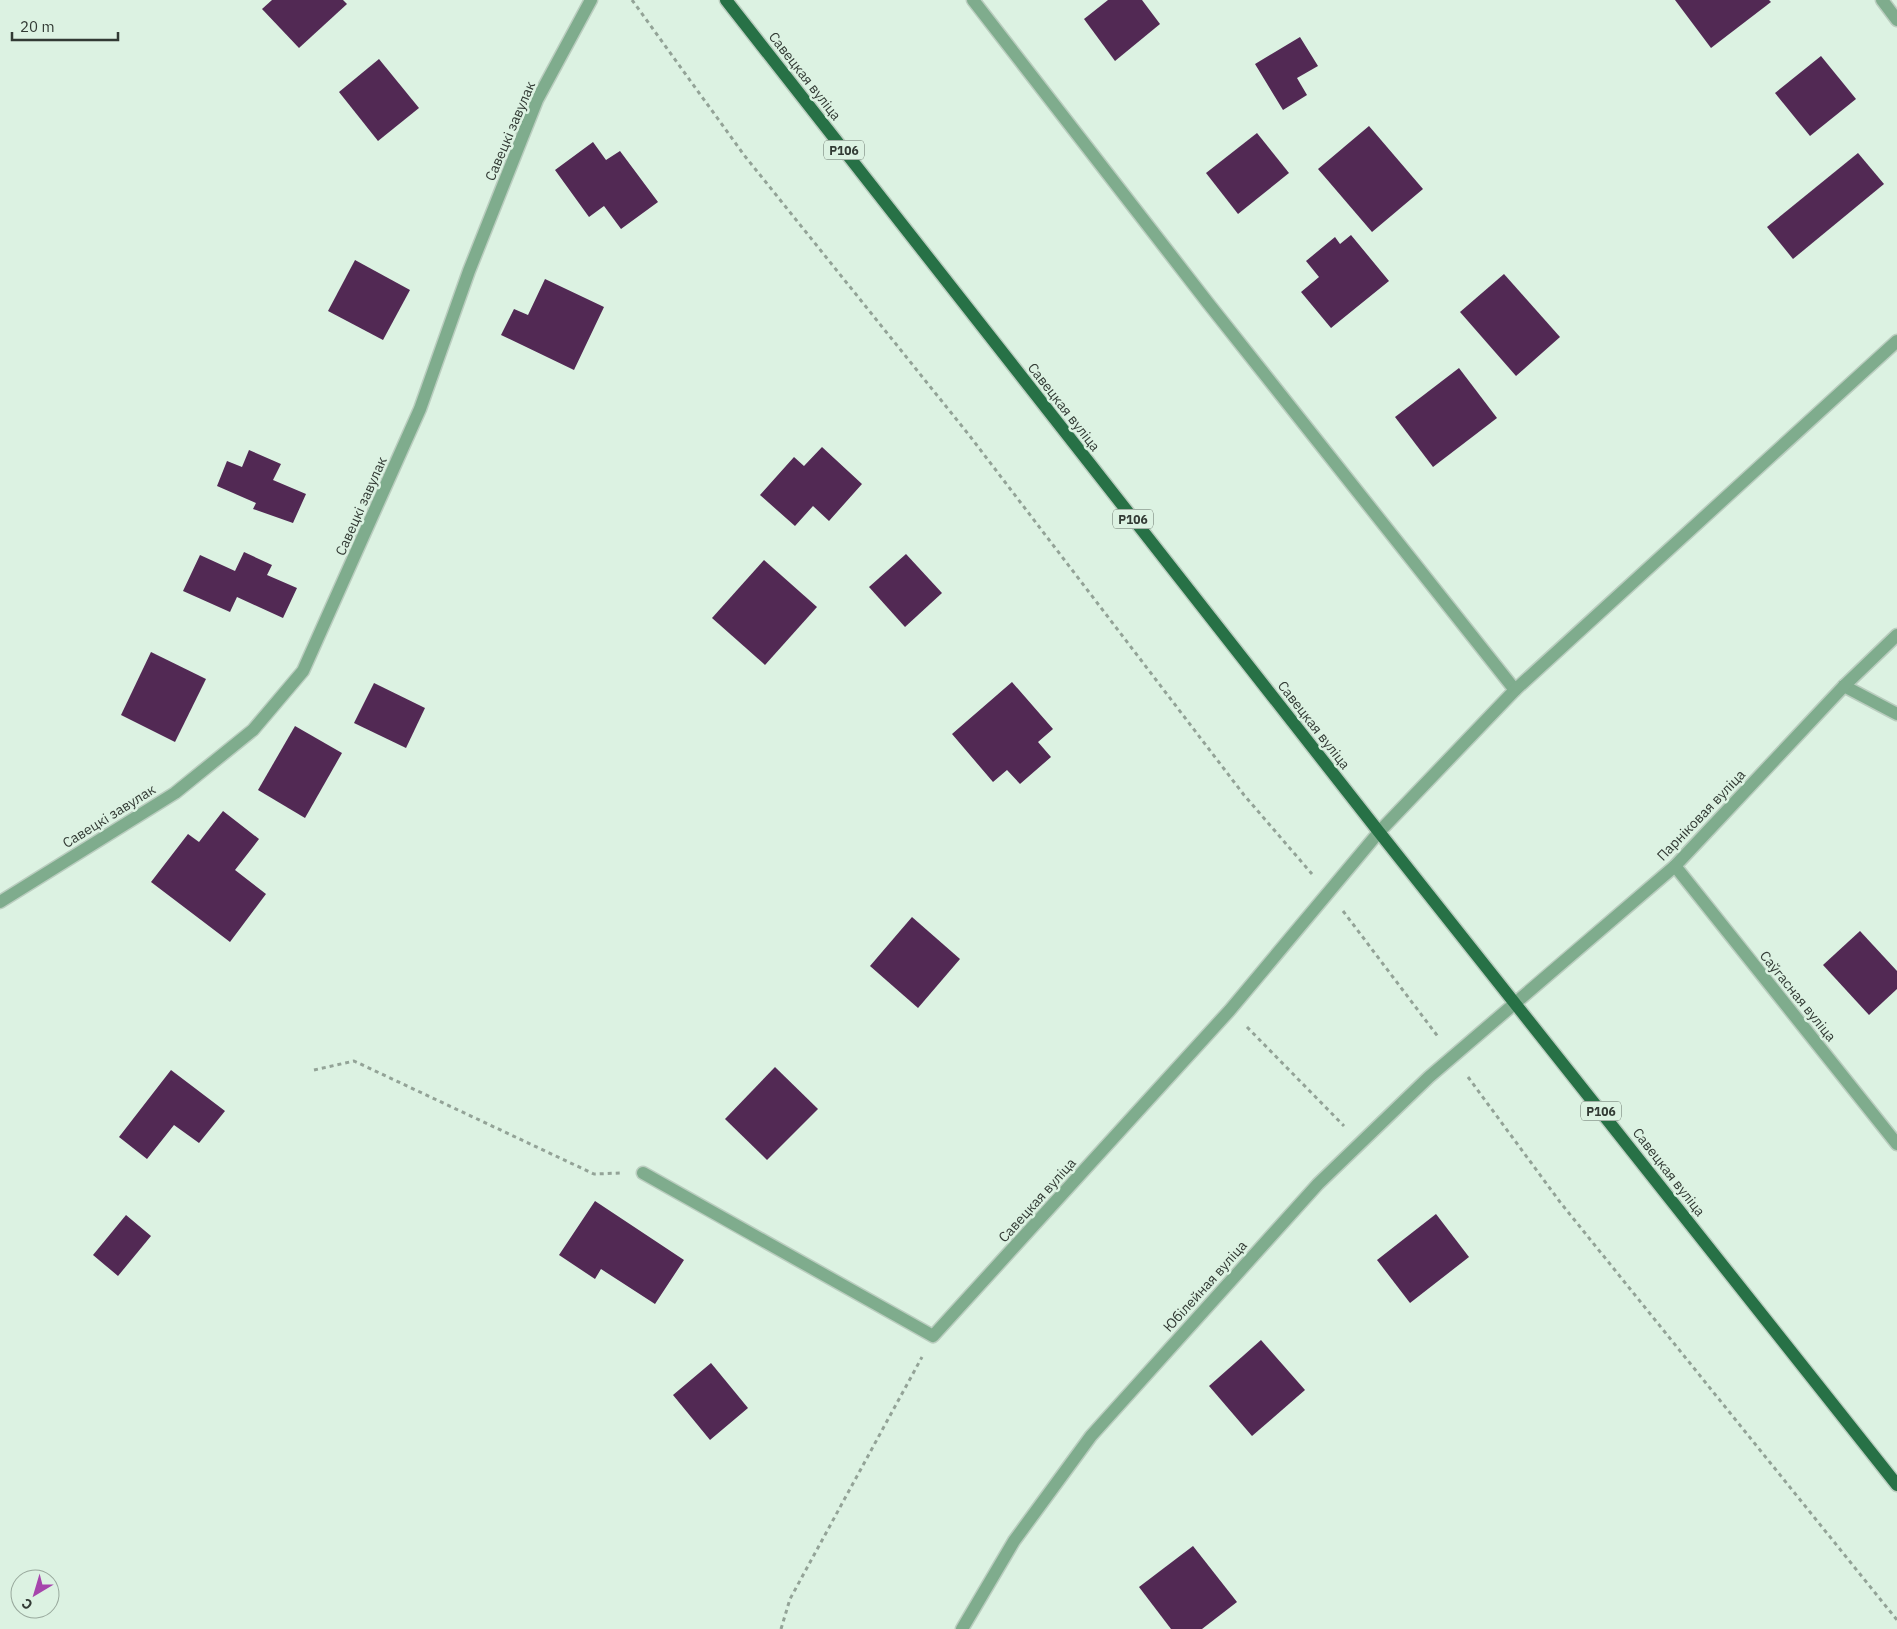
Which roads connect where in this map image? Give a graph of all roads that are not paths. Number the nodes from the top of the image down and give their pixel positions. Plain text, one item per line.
1 (591, 0) edge
2 (726, 0) edge
3 (973, 0) edge
4 (1882, 0) edge
5 (1897, 20) edge
6 (1897, 341) edge
7 (1897, 635) edge
8 (1844, 686) junction
9 (1515, 690) junction
10 (1897, 714) edge
11 (1379, 832) junction
12 (1675, 866) junction
13 (0, 902) edge
14 (1516, 1003) junction
15 (1897, 1144) edge
16 (643, 1173) road end
17 (1897, 1485) edge
18 (962, 1629) edge

1 - 13 street, Савецкі завулак
2 - 11 main road, Савецкая вуліца / Р106
3 - 9 street
4 - 5 street
6 - 9 street
7 - 8 street, Парніковая вуліца
8 - 10 street
8 - 12 street, Парніковая вуліца
9 - 11 street
11 - 14 main road, Савецкая вуліца / Р106
11 - 16 street, Савецкая вуліца
12 - 14 street, Парніковая вуліца
12 - 15 street, Саўгасная вуліца
14 - 17 main road, Савецкая вуліца / Р106
14 - 18 street, Юбілейная вуліца

